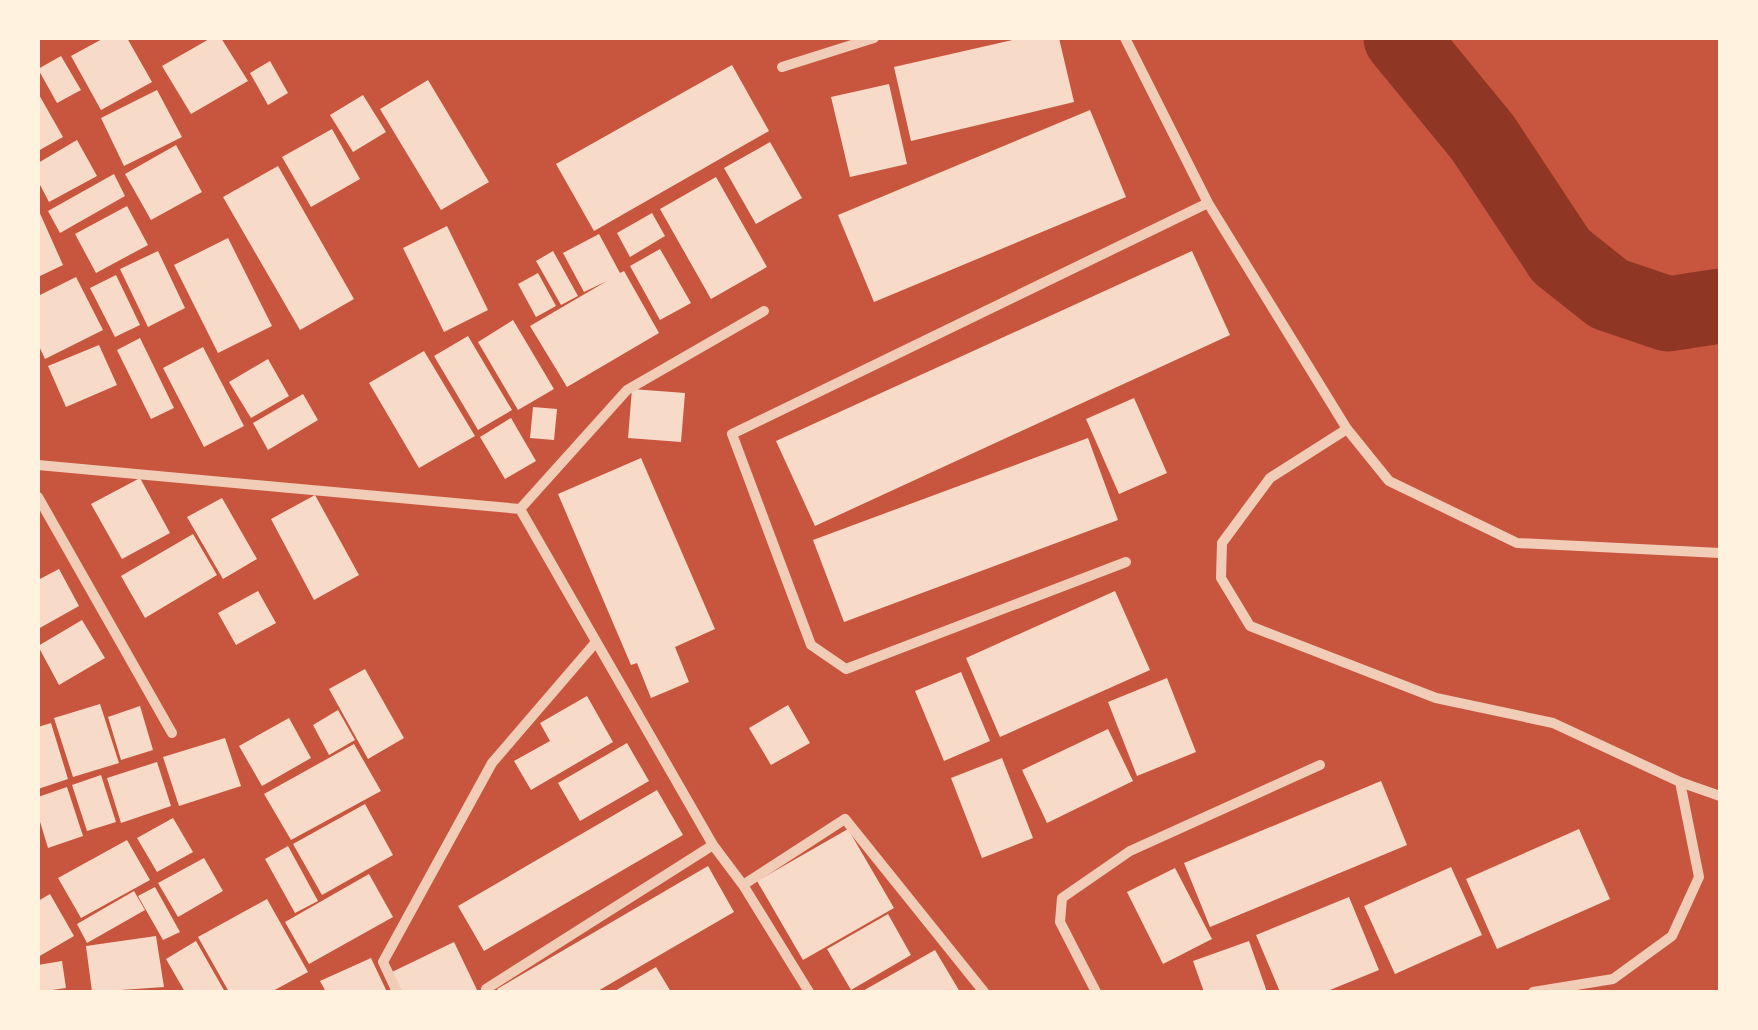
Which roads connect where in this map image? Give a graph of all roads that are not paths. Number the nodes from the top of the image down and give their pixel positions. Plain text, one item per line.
1 (874, 38) edge
2 (1124, 38) edge
3 (782, 67) dead end
4 (1208, 203) junction
5 (764, 311) dead end
6 (1347, 429) junction
7 (38, 465) edge
8 (38, 497) edge
9 (520, 509) junction
10 (1720, 553) edge
11 (1126, 562) dead end
12 (596, 642) junction
13 (172, 733) dead end
14 (1320, 764) dead end
15 (1680, 782) junction
16 (1720, 796) edge
17 (713, 845) junction
18 (743, 884) junction
19 (486, 990) dead end
20 (397, 992) edge
21 (809, 992) edge
22 (984, 992) edge
23 (1096, 992) edge
24 (1534, 992) edge

1 - 3 street
2 - 4 street
4 - 6 street
4 - 11 street
5 - 9 street
6 - 10 street
6 - 15 street
7 - 9 street
8 - 13 street
9 - 12 street
12 - 17 street
12 - 20 street
14 - 23 street
15 - 16 street
15 - 24 street
17 - 18 street
17 - 19 street
18 - 21 street
18 - 22 street

